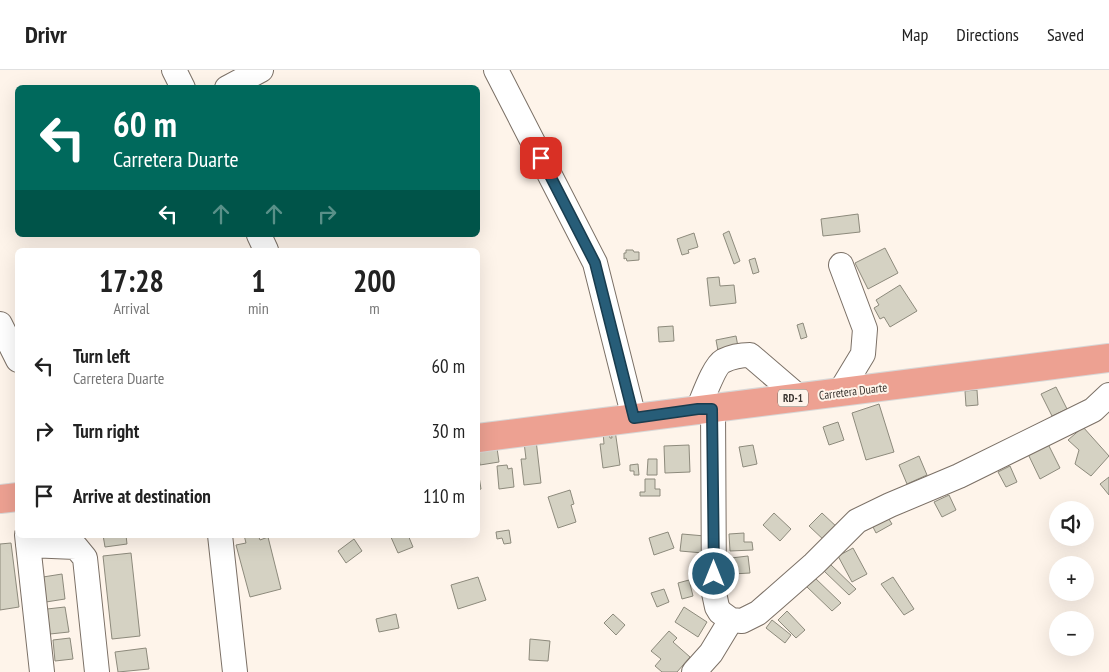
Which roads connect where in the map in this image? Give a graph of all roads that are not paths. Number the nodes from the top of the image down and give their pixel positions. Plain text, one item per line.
1 (174, 70) edge
2 (261, 70) edge
3 (496, 70) edge
4 (182, 85) edge
5 (233, 85) edge
6 (841, 265) dead end
7 (0, 324) edge
8 (15, 354) edge
9 (1109, 358) edge
10 (840, 392) junction
11 (1109, 396) edge
12 (799, 398) junction
13 (705, 409) junction
14 (634, 418) junction
15 (480, 438) edge
16 (15, 497) edge
17 (0, 499) edge
18 (220, 538) edge
19 (28, 540) edge
20 (731, 620) junction
21 (42, 672) edge
22 (97, 672) edge
23 (235, 672) edge
24 (694, 672) edge

1 - 4 street
2 - 5 street
3 - 14 street
6 - 10 street
7 - 8 street
9 - 10 main road, Carretera Duarte / RD-1
10 - 12 main road, Carretera Duarte / RD-1
11 - 20 street
12 - 13 main road, Carretera Duarte / RD-1
12 - 13 street
13 - 14 main road, Carretera Duarte / RD-1
13 - 20 street
14 - 15 main road, Carretera Duarte / RD-1
16 - 17 main road
18 - 23 street
19 - 21 street
19 - 22 street
20 - 24 street

